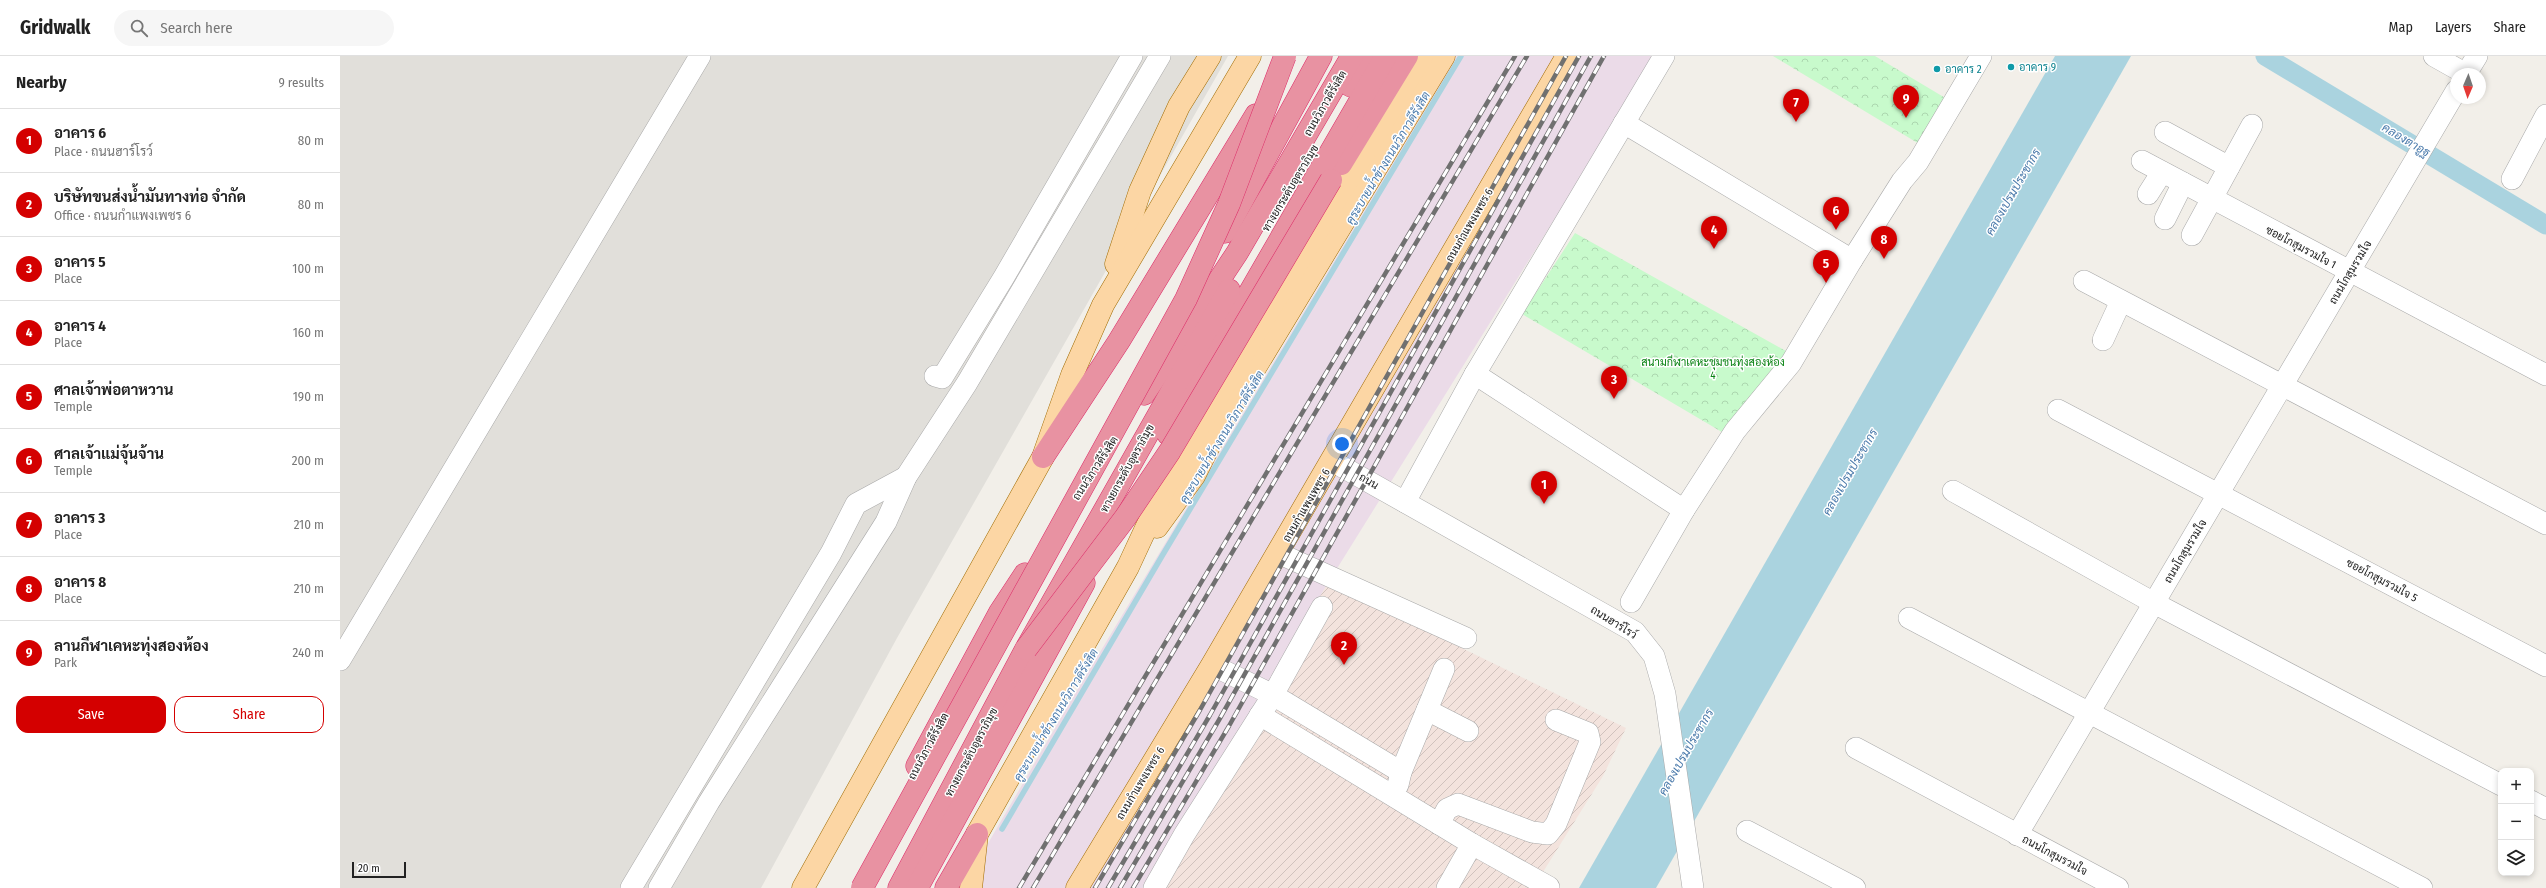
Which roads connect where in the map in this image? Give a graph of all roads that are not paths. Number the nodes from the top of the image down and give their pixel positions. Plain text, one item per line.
1 (700, 56) edge
2 (1132, 56) edge
3 (1160, 56) edge
4 (1210, 56) edge
5 (1250, 56) edge
6 (1285, 56) edge
7 (1289, 56) edge
8 (1321, 56) edge
9 (1352, 56) edge
10 (1369, 56) edge
11 (1386, 56) edge
12 (1407, 56) edge
13 (1422, 56) edge
14 (1444, 56) edge
15 (1567, 56) edge
16 (1664, 56) edge
17 (1981, 56) edge
18 (2434, 56) edge
19 (2477, 56) edge
20 (2455, 68) edge
21 (2470, 68) edge
22 (2450, 101) edge
23 (2546, 115) edge
24 (1624, 123) junction
25 (2252, 125) dead end
26 (2165, 132) dead end
27 (2539, 146) edge
28 (2142, 161) dead end
29 (2229, 167) junction
30 (2162, 172) junction
31 (2512, 178) dead end
32 (2183, 183) junction
33 (2148, 194) dead end
34 (2211, 198) junction
35 (2165, 219) dead end
36 (2192, 236) dead end
37 (1852, 260) junction
38 (2349, 272) junction
39 (1004, 277) junction
40 (2084, 281) dead end
41 (1023, 288) junction
42 (1186, 299) junction
43 (2121, 301) junction
44 (1103, 305) junction
45 (2103, 340) dead end
46 (1475, 374) junction
47 (2546, 374) edge
48 (935, 376) dead end
49 (2282, 386) junction
50 (2058, 410) dead end
51 (1043, 457) junction
52 (1332, 460) junction
53 (906, 477) junction
54 (1953, 491) dead end
55 (2218, 494) junction
56 (1405, 502) junction
57 (1684, 510) junction
58 (2546, 524) edge
59 (1278, 553) junction
60 (1128, 567) junction
61 (1630, 602) dead end
62 (2154, 603) junction
63 (1322, 606) dead end
64 (1909, 618) dead end
65 (1466, 638) dead end
66 (1026, 649) junction
67 (340, 660) edge
68 (1212, 665) junction
69 (2546, 666) edge
70 (1444, 669) dead end
71 (1273, 695) junction
72 (1427, 710) junction
73 (2089, 713) junction
74 (1260, 715) junction
75 (1556, 720) dead end
76 (1468, 731) dead end
77 (1856, 748) dead end
78 (1401, 772) junction
79 (2498, 783) edge
80 (1392, 796) junction
81 (2534, 803) edge
82 (2546, 809) edge
83 (1439, 824) junction
84 (1747, 831) dead end
85 (976, 834) junction
86 (2017, 835) junction
87 (1472, 844) junction
88 (1549, 887) dead end
89 (631, 888) edge
90 (658, 888) edge
91 (803, 888) edge
92 (851, 888) edge
93 (862, 888) edge
94 (899, 888) edge
95 (917, 888) edge
96 (946, 888) edge
97 (970, 888) edge
98 (1077, 888) edge
99 (1154, 888) edge
100 (1447, 888) edge
101 (1693, 888) edge
102 (1854, 888) edge
103 (2118, 888) edge
104 (2422, 888) edge

1 - 67 street
2 - 39 street
3 - 41 street
4 - 44 main road
5 - 44 main road
6 - 42 highway, bridge
7 - 51 highway
8 - 42 highway, bridge
9 - 92 highway, ถนนวิภาวดีรังสิต
10 - 66 highway, ทางยกระดับอุตราภิมุข, bridge
11 - 95 highway
12 - 66 highway, bridge
13 - 60 main road
14 - 60 main road
15 - 52 main road, ถนนกำแพงเพชร 6
16 - 24 street
17 - 37 street
18 - 20 street
19 - 21 street
22 - 38 street, ถนนโกสุมรวมใจ
23 - 27 street
24 - 37 street
24 - 46 street
25 - 29 street
26 - 29 street
27 - 31 street
28 - 30 street, ซอยโกสุมรวมใจ 1
29 - 34 street
30 - 32 street, ซอยโกสุมรวมใจ 1
30 - 33 street
32 - 34 street, ซอยโกสุมรวมใจ 1
32 - 35 street
34 - 36 street
34 - 38 street, ซอยโกสุมรวมใจ 1
37 - 57 street
38 - 47 street, ซอยโกสุมรวมใจ 1
38 - 49 street, ถนนโกสุมรวมใจ
39 - 41 street
39 - 48 street
40 - 43 street
41 - 53 street
42 - 93 highway, bridge
43 - 45 street
43 - 49 street
44 - 51 main road
46 - 56 street
46 - 57 street
49 - 55 street, ถนนโกสุมรวมใจ
49 - 58 street
50 - 55 street, ซอยโกสุมรวมใจ 5
51 - 91 main road
52 - 56 street, ถนน
52 - 59 main road, ถนนกำแพงเพชร 6
53 - 89 street
53 - 90 street
54 - 62 street
55 - 62 street, ถนนโกสุมรวมใจ
55 - 69 street, ซอยโกสุมรวมใจ 5
56 - 101 street, ถนนฮาร์โรว์
57 - 61 street
59 - 65 street
59 - 68 main road, ถนนกำแพงเพชร 6
60 - 85 main road
62 - 73 street, ถนนโกสุมรวมใจ
62 - 79 street
63 - 71 street
64 - 73 street
66 - 94 highway, ทางยกระดับอุตราภิมุข
68 - 71 street
68 - 98 main road, ถนนกำแพงเพชร 6
70 - 72 street
71 - 74 street
71 - 78 street
72 - 76 street
72 - 78 street
73 - 86 street, ถนนโกสุมรวมใจ
73 - 104 street
74 - 80 street
74 - 99 street
75 - 83 street
77 - 86 street
78 - 80 street
80 - 83 street
81 - 82 street
83 - 87 street
84 - 102 street
85 - 96 highway
85 - 97 main road
86 - 103 street, ถนนโกสุมรวมใจ
87 - 88 street
87 - 100 street

